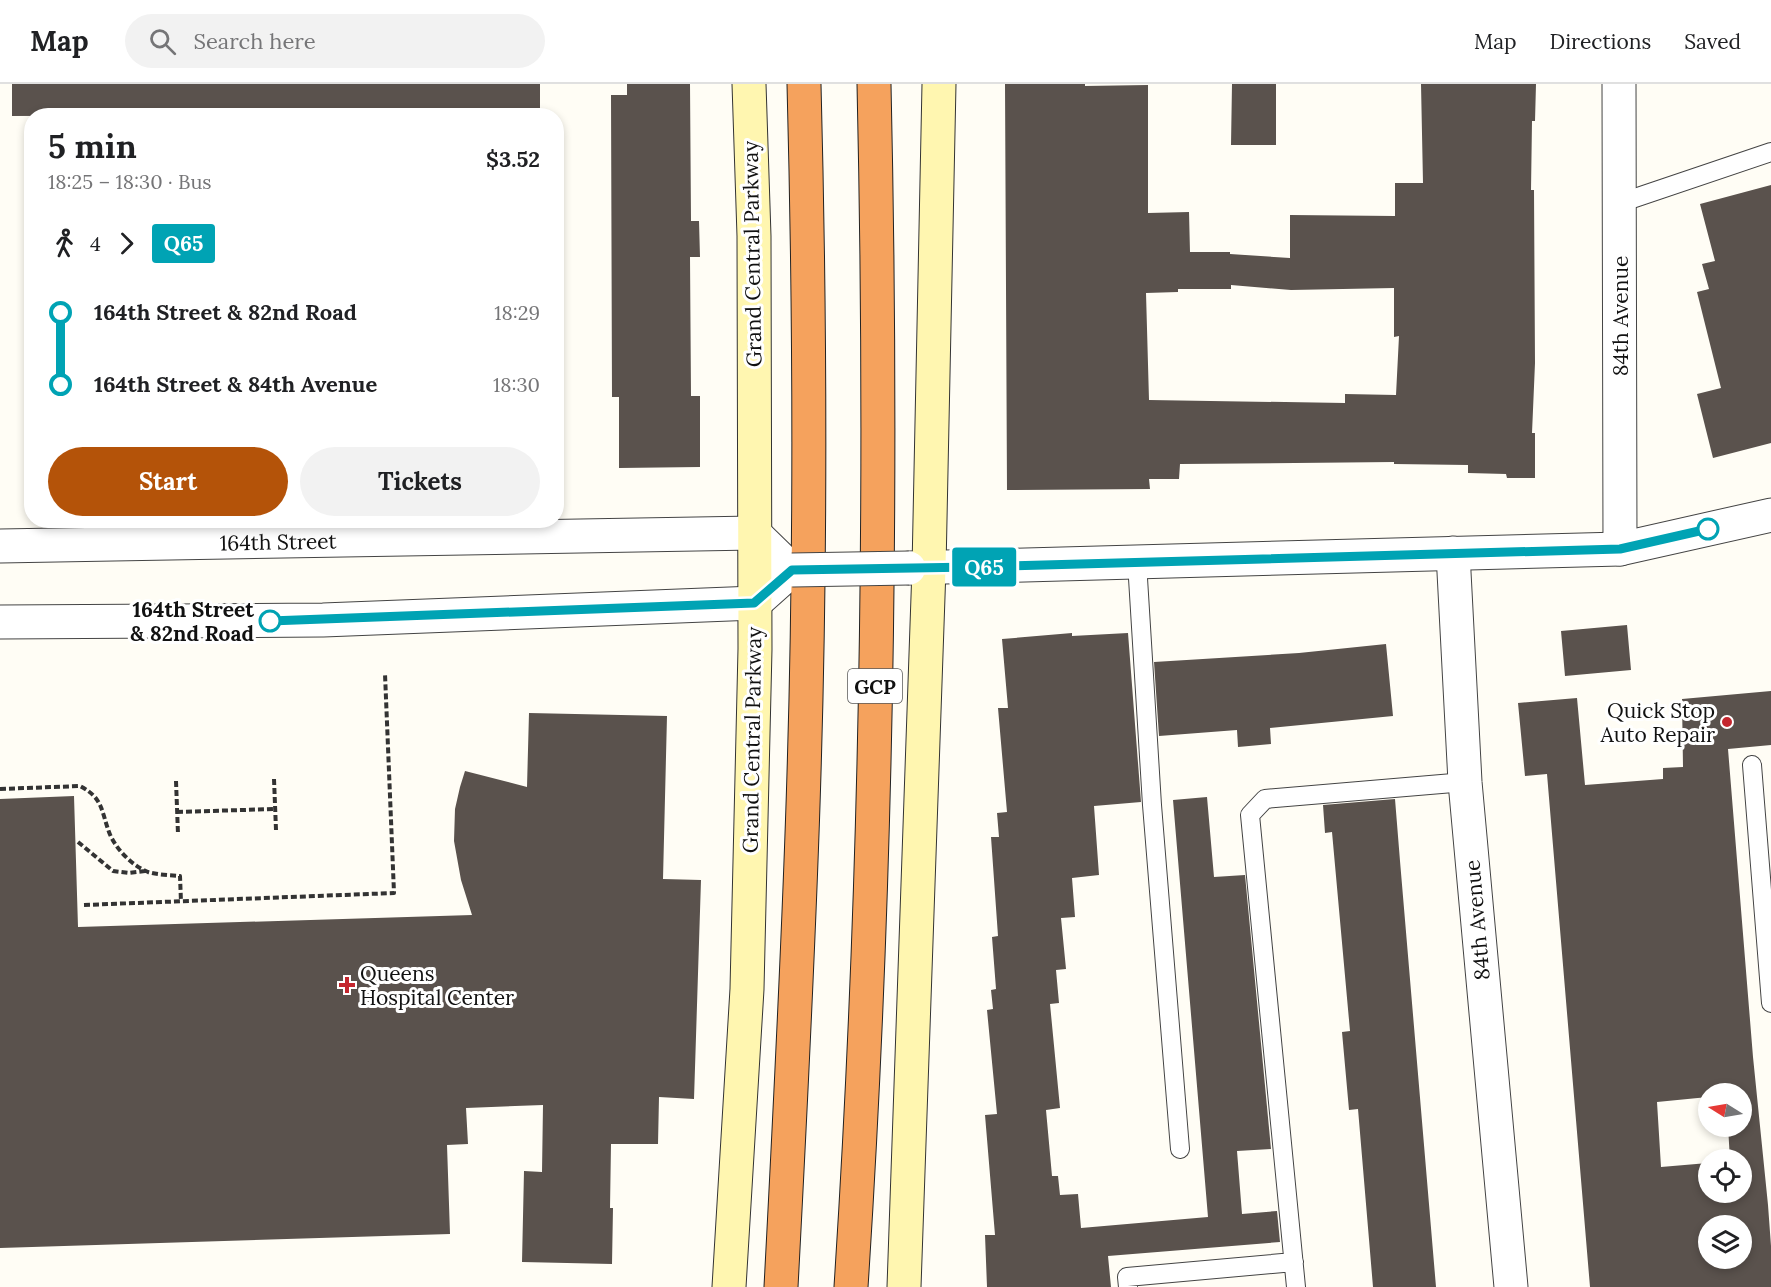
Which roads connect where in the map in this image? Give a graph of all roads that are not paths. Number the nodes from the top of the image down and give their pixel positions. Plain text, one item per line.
1 (749, 84) edge
2 (804, 84) edge
3 (874, 84) edge
4 (939, 84) edge
5 (1619, 84) edge
6 (1771, 152) edge
7 (1620, 203) junction
8 (1771, 515) edge
9 (754, 533) junction
10 (0, 546) edge
11 (1620, 549) junction
12 (1453, 553) junction
13 (1137, 562) junction
14 (919, 568) junction
15 (792, 570) junction
16 (754, 603) junction
17 (0, 622) edge
18 (1752, 765) dead end
19 (1465, 782) junction
20 (1771, 1003) edge
21 (1180, 1149) dead end
22 (1294, 1262) junction
23 (729, 1287) edge
24 (781, 1287) edge
25 (850, 1287) edge
26 (904, 1287) edge
27 (1128, 1287) edge
28 (1296, 1287) edge
29 (1511, 1287) edge

1 - 9 main road, Grand Central Parkway
2 - 24 highway
3 - 25 highway, GCP
4 - 14 main road
5 - 7 street, 84th Avenue
6 - 7 lane
7 - 11 street, 84th Avenue
8 - 11 street
9 - 10 street, 164th Street
9 - 15 street
9 - 16 main road, Grand Central Parkway
11 - 12 street
12 - 13 street
12 - 19 street, 84th Avenue
13 - 14 street
13 - 21 lane
14 - 15 street, bridge
14 - 26 main road
15 - 16 street
16 - 17 street
16 - 23 main road, Grand Central Parkway
18 - 20 lane
19 - 22 lane
19 - 29 street, 84th Avenue
22 - 27 lane
22 - 28 lane

